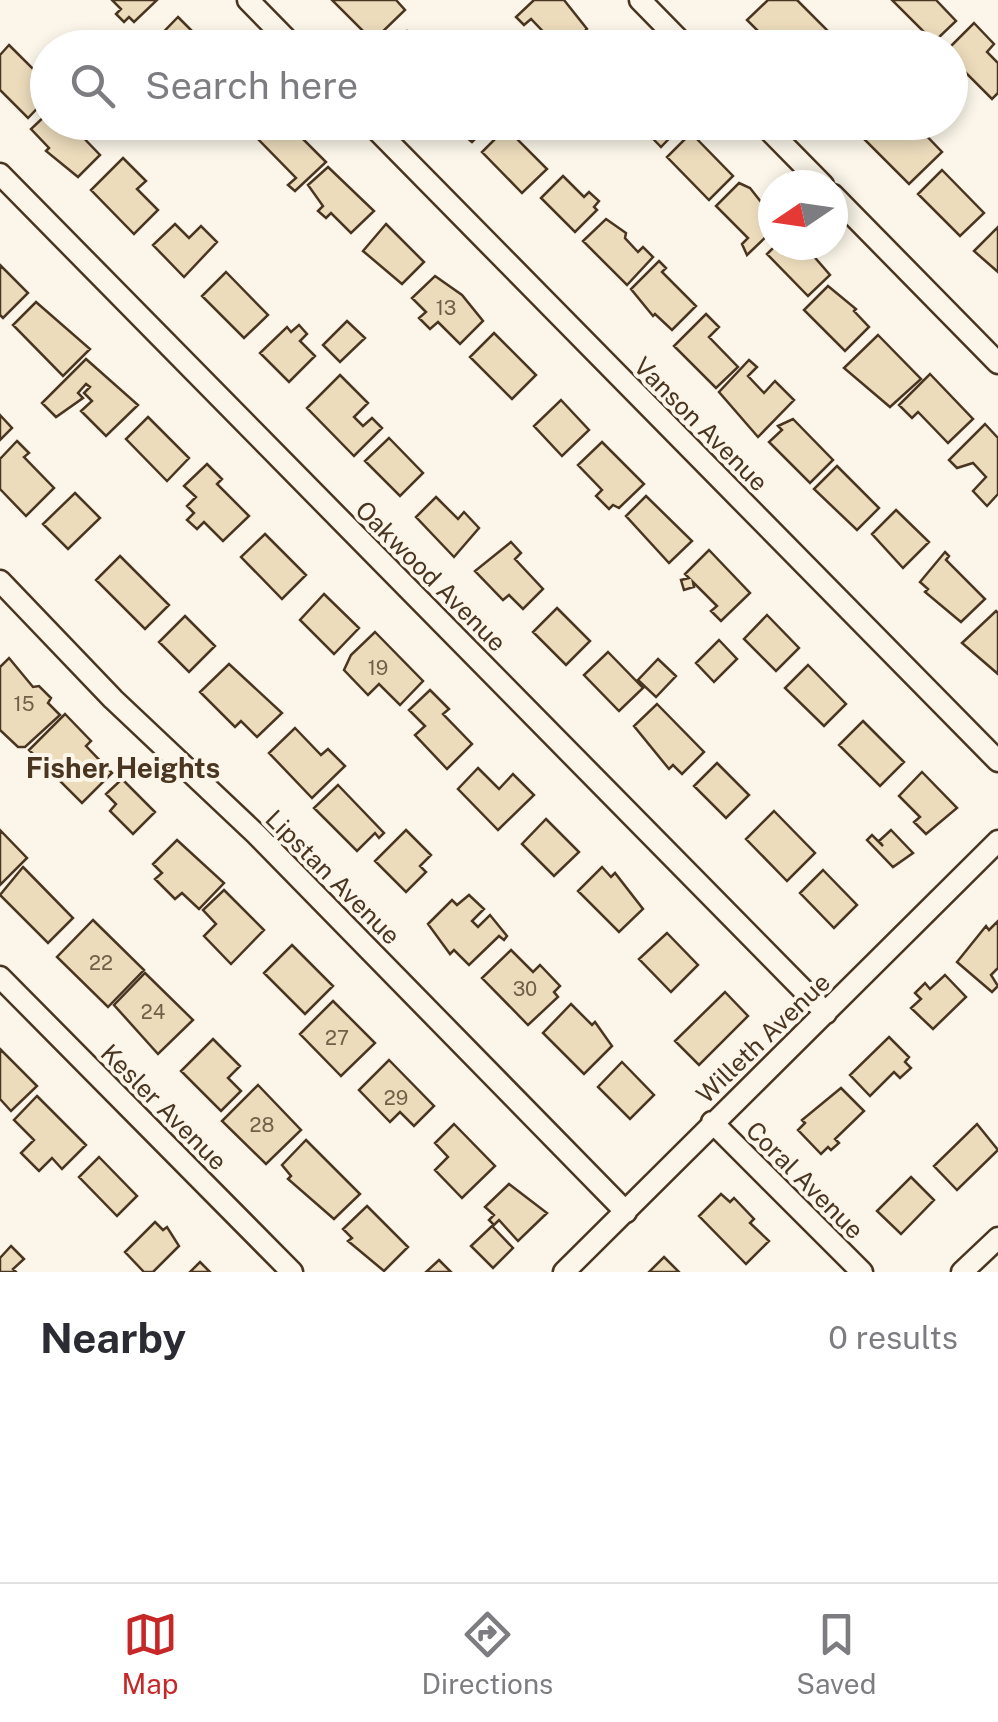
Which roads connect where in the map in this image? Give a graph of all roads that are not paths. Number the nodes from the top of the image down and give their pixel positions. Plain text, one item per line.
1 (248, 0) edge
2 (640, 0) edge
3 (277, 30) edge
4 (669, 30) edge
5 (387, 140) edge
6 (779, 140) edge
7 (808, 170) edge
8 (0, 174) edge
9 (848, 211) edge
10 (998, 363) edge
11 (0, 582) edge
12 (998, 761) edge
13 (998, 841) edge
14 (0, 977) edge
15 (826, 1012) junction
16 (712, 1122) junction
17 (626, 1212) junction
18 (998, 1238) edge
19 (292, 1272) edge
20 (564, 1272) edge
21 (862, 1272) edge
22 (962, 1272) edge

1 - 3 street
2 - 4 street
5 - 12 street, Vanson Avenue
6 - 7 street
8 - 15 street, Oakwood Avenue
9 - 10 street
11 - 17 street, Lipstan Avenue
13 - 15 street, Willeth Avenue
14 - 19 street, Kesler Avenue
15 - 16 street, Willeth Avenue
16 - 17 street, Willeth Avenue
16 - 21 street, Coral Avenue
17 - 20 street, Willeth Avenue
18 - 22 street

